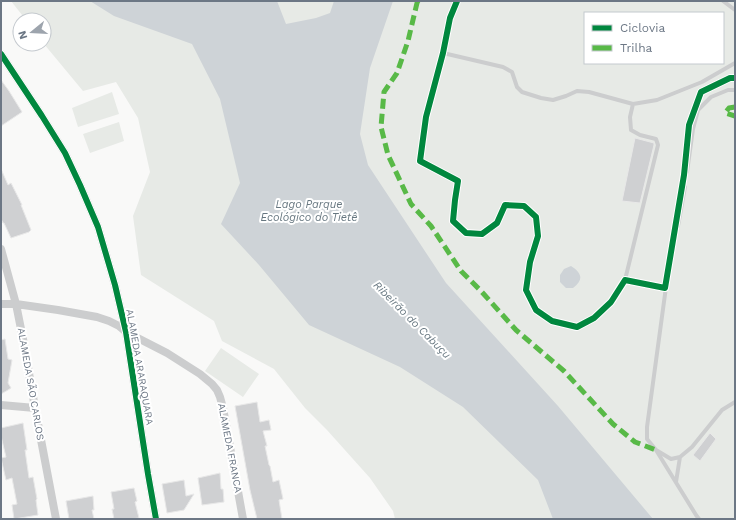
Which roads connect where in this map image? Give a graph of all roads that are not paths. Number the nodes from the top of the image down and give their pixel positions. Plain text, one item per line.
1 (457, 1) edge
2 (723, 1) edge
3 (735, 10) edge
4 (443, 53) junction
5 (1, 54) edge
6 (735, 63) edge
7 (735, 78) edge
8 (735, 90) edge
9 (633, 104) junction
10 (1, 250) edge
11 (625, 280) junction
12 (666, 288) junction
13 (1, 304) edge
14 (16, 304) junction
15 (126, 332) junction
16 (735, 402) edge
17 (1, 405) edge
18 (35, 408) junction
19 (656, 450) junction
20 (680, 457) junction
21 (676, 482) junction
22 (56, 519) edge
23 (156, 519) edge
24 (243, 519) edge
25 (699, 519) edge

1 - 4 lane
2 - 3 lane
4 - 9 lane
4 - 11 lane
5 - 15 street, ALAMEDA ARARAQUARA
6 - 9 lane
7 - 12 lane
8 - 12 lane
9 - 11 lane
10 - 14 street, ALAMEDA SÃO CARLOS
11 - 12 lane
12 - 19 lane
13 - 14 street, ALAMEDA FRANCA
14 - 15 street, ALAMEDA FRANCA
14 - 18 street, ALAMEDA SÃO CARLOS
15 - 23 street, ALAMEDA ARARAQUARA
15 - 24 street, ALAMEDA FRANCA
16 - 20 lane
17 - 18 street
18 - 22 street, ALAMEDA SÃO CARLOS
19 - 20 lane
19 - 21 lane
20 - 21 lane
21 - 25 lane

